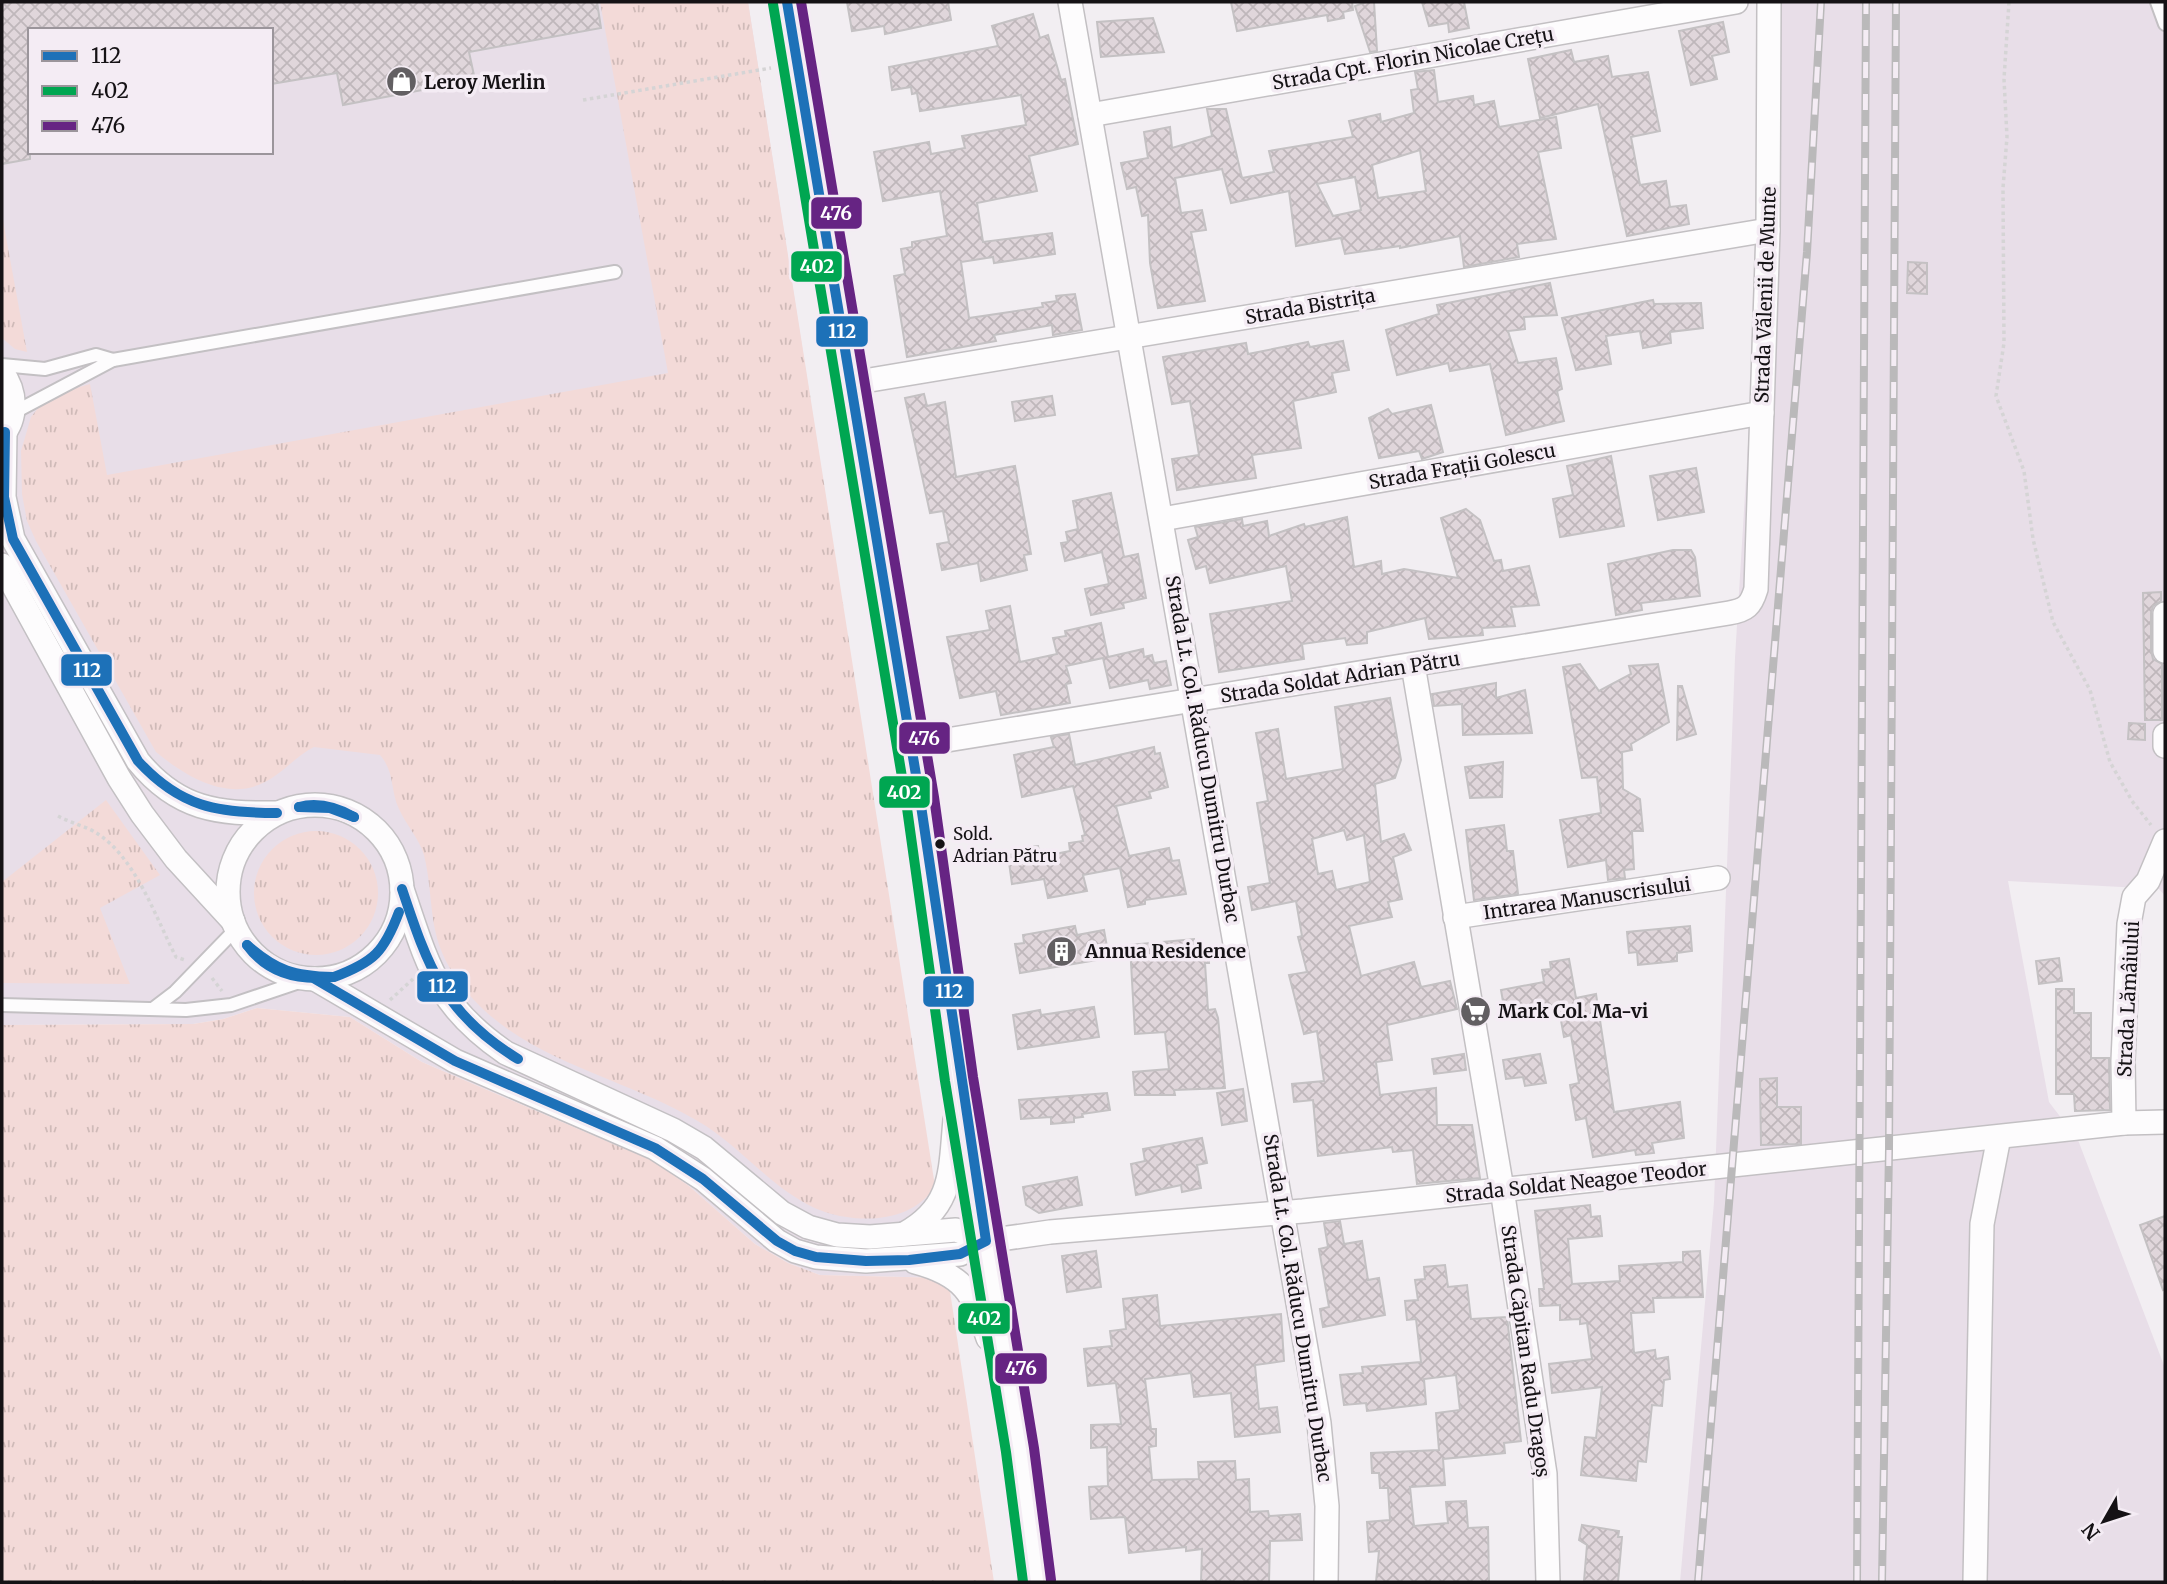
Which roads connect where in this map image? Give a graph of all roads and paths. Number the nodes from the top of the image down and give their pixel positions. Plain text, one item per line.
1 (786, 2) edge
2 (1070, 2) edge
3 (1735, 2) edge
4 (1769, 2) edge
5 (2009, 2) edge
6 (2157, 2) edge
7 (2165, 24) edge
8 (797, 64) junction
9 (583, 100) dead end
10 (1090, 115) junction
11 (1768, 230) junction
12 (615, 272) dead end
13 (1131, 337) junction
14 (113, 360) junction
15 (2, 365) edge
16 (2, 372) edge
17 (852, 383) junction
18 (1762, 413) junction
19 (7, 427) edge
20 (1163, 519) junction
21 (2, 565) edge
22 (1756, 589) joint
23 (2165, 614) edge
24 (2165, 651) edge
25 (1413, 665) junction
26 (1194, 701) junction
27 (2165, 735) edge
28 (910, 746) junction
29 (2165, 746) edge
30 (277, 813) junction
31 (58, 816) dead end
32 (2160, 835) edge
33 (1718, 878) dead end
34 (402, 889) junction
35 (1455, 917) junction
36 (234, 925) junction
37 (428, 966) junction
38 (200, 967) junction
39 (311, 979) junction
40 (2, 1005) edge
41 (231, 1005) junction
42 (154, 1008) junction
43 (379, 1015) junction
44 (959, 1079) junction
45 (2165, 1122) edge
46 (2124, 1123) junction
47 (1998, 1137) junction
48 (1502, 1189) junction
49 (1284, 1212) junction
50 (904, 1234) junction
51 (986, 1241) junction
52 (909, 1260) junction
53 (1014, 1419) junction
54 (1037, 1582) edge
55 (1326, 1582) edge
56 (1548, 1582) edge
57 (1975, 1582) edge

1 - 8 main road
2 - 10 street, Strada Lt. Col. Răducu Dumitru Durbac
3 - 10 street, Strada Cpt. Florin Nicolae Crețu
4 - 11 street, Strada Vălenii de Munte
5 - 32 path
6 - 7 lane
8 - 9 path
8 - 17 main road
10 - 13 street, Strada Lt. Col. Răducu Dumitru Durbac
11 - 13 street, Strada Bistrița
11 - 18 street, Strada Vălenii de Munte
12 - 14 lane
13 - 17 street, Strada Bistrița
13 - 20 street, Strada Lt. Col. Răducu Dumitru Durbac
14 - 15 lane
14 - 19 lane
16 - 19 street
17 - 28 main road
18 - 20 street, Strada Frații Golescu
18 - 22 street, Strada Vălenii de Munte
19 - 30 street
20 - 26 street, Strada Lt. Col. Răducu Dumitru Durbac
21 - 36 street
22 - 25 street, Strada Soldat Adrian Pătru
23 - 24 street
25 - 26 street, Strada Soldat Adrian Pătru
25 - 35 street, Strada Căpitan Radu Dragoș
26 - 28 street, Strada Soldat Adrian Pătru
26 - 49 street, Strada Lt. Col. Răducu Dumitru Durbac
27 - 29 street
28 - 44 main road
30 - 34 street
30 - 36 street
31 - 38 path
32 - 46 street, Strada Lămâiului
33 - 35 street, Intrarea Manuscrisului
34 - 37 street
34 - 39 street
35 - 48 street, Strada Căpitan Radu Dragoș
36 - 38 lane
36 - 39 street
37 - 43 path
37 - 50 street
38 - 41 path
38 - 42 lane
39 - 41 lane
39 - 43 street
40 - 42 lane
41 - 42 lane
43 - 52 street
44 - 50 street
44 - 51 main road
45 - 46 street, Strada Soldat Neagoe Teodor
46 - 47 street, Strada Soldat Neagoe Teodor
47 - 48 street, Strada Soldat Neagoe Teodor
47 - 57 street
48 - 49 street, Strada Soldat Neagoe Teodor
48 - 56 street, Strada Căpitan Radu Dragoș
49 - 51 street, Strada Soldat Neagoe Teodor
49 - 55 street, Strada Lt. Col. Răducu Dumitru Durbac
50 - 51 street
51 - 52 street
51 - 53 main road
52 - 53 street
53 - 54 main road

